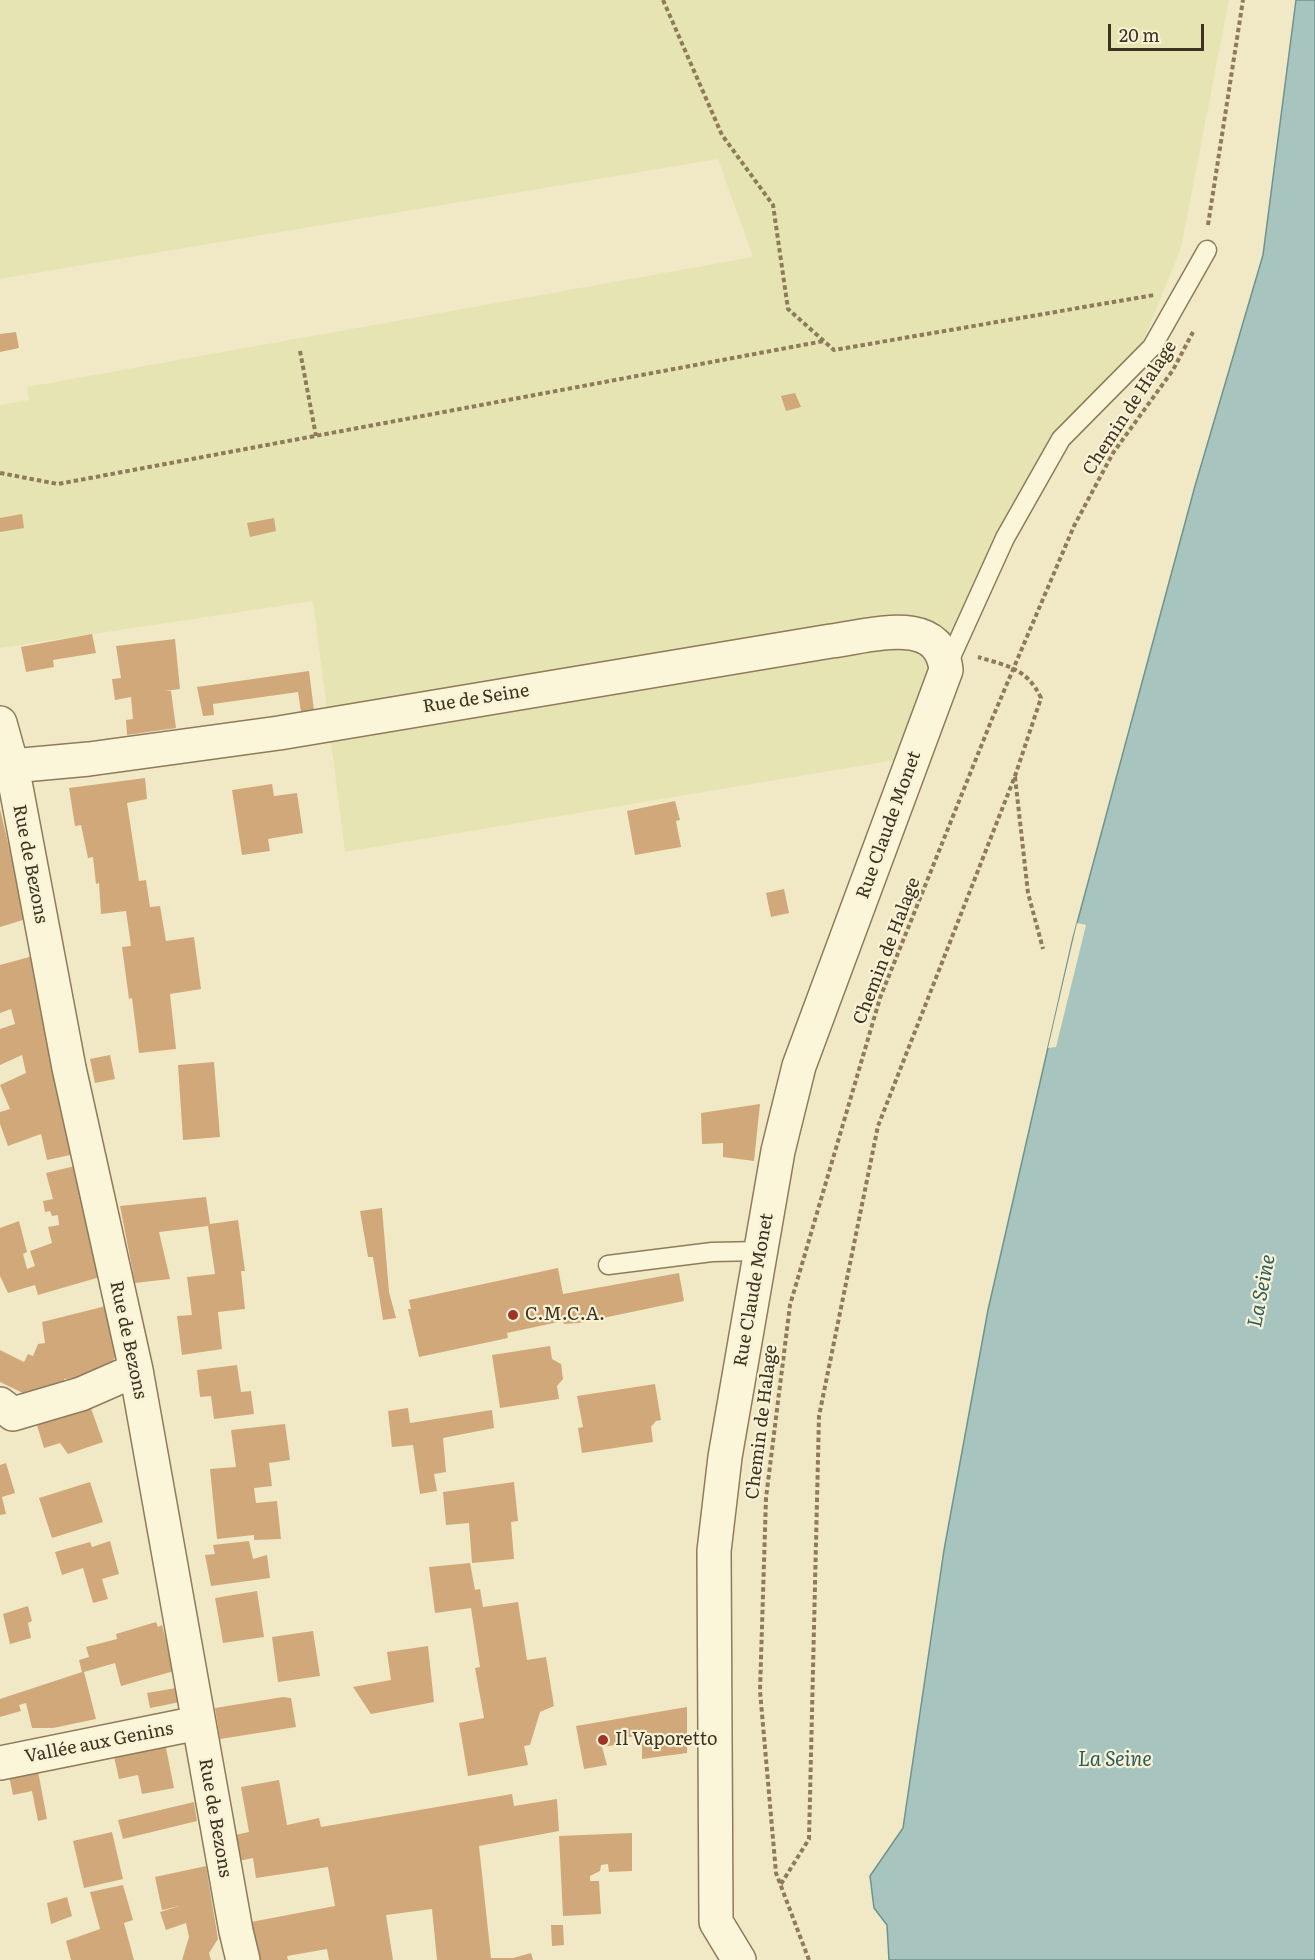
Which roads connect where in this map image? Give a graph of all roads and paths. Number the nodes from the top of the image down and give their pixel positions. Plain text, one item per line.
1 (663, 0) edge
2 (1243, 0) edge
3 (1207, 250) joint
4 (1185, 289) junction
5 (1197, 323) dead end
6 (824, 341) junction
7 (300, 351) dead end
8 (316, 436) junction
9 (0, 473) edge
10 (941, 657) junction
11 (1014, 668) junction
12 (0, 723) edge
13 (12, 766) junction
14 (1015, 776) junction
15 (1043, 949) dead end
16 (760, 1251) junction
17 (608, 1265) dead end
18 (136, 1370) junction
19 (0, 1404) edge
20 (198, 1724) junction
21 (0, 1763) edge
22 (781, 1884) junction
23 (243, 1960) edge
24 (739, 1960) edge
25 (809, 1960) edge

1 - 6 path
2 - 3 path
3 - 4 lane
4 - 6 path
4 - 10 lane
5 - 11 path, Chemin de Halage
6 - 8 path
7 - 8 path
8 - 9 path
10 - 11 path
10 - 13 street, Rue de Seine
10 - 16 street, Rue Claude Monet
11 - 14 path
11 - 22 path, Chemin de Halage
12 - 13 street, Rue de Bezons
13 - 18 street, Rue de Bezons
14 - 15 path
14 - 22 path
16 - 17 lane
16 - 24 street, Rue Claude Monet
18 - 19 street
18 - 20 street, Rue de Bezons
20 - 21 street, Vallée aux Genins
20 - 23 street, Rue de Bezons
22 - 25 path, Chemin de Halage

